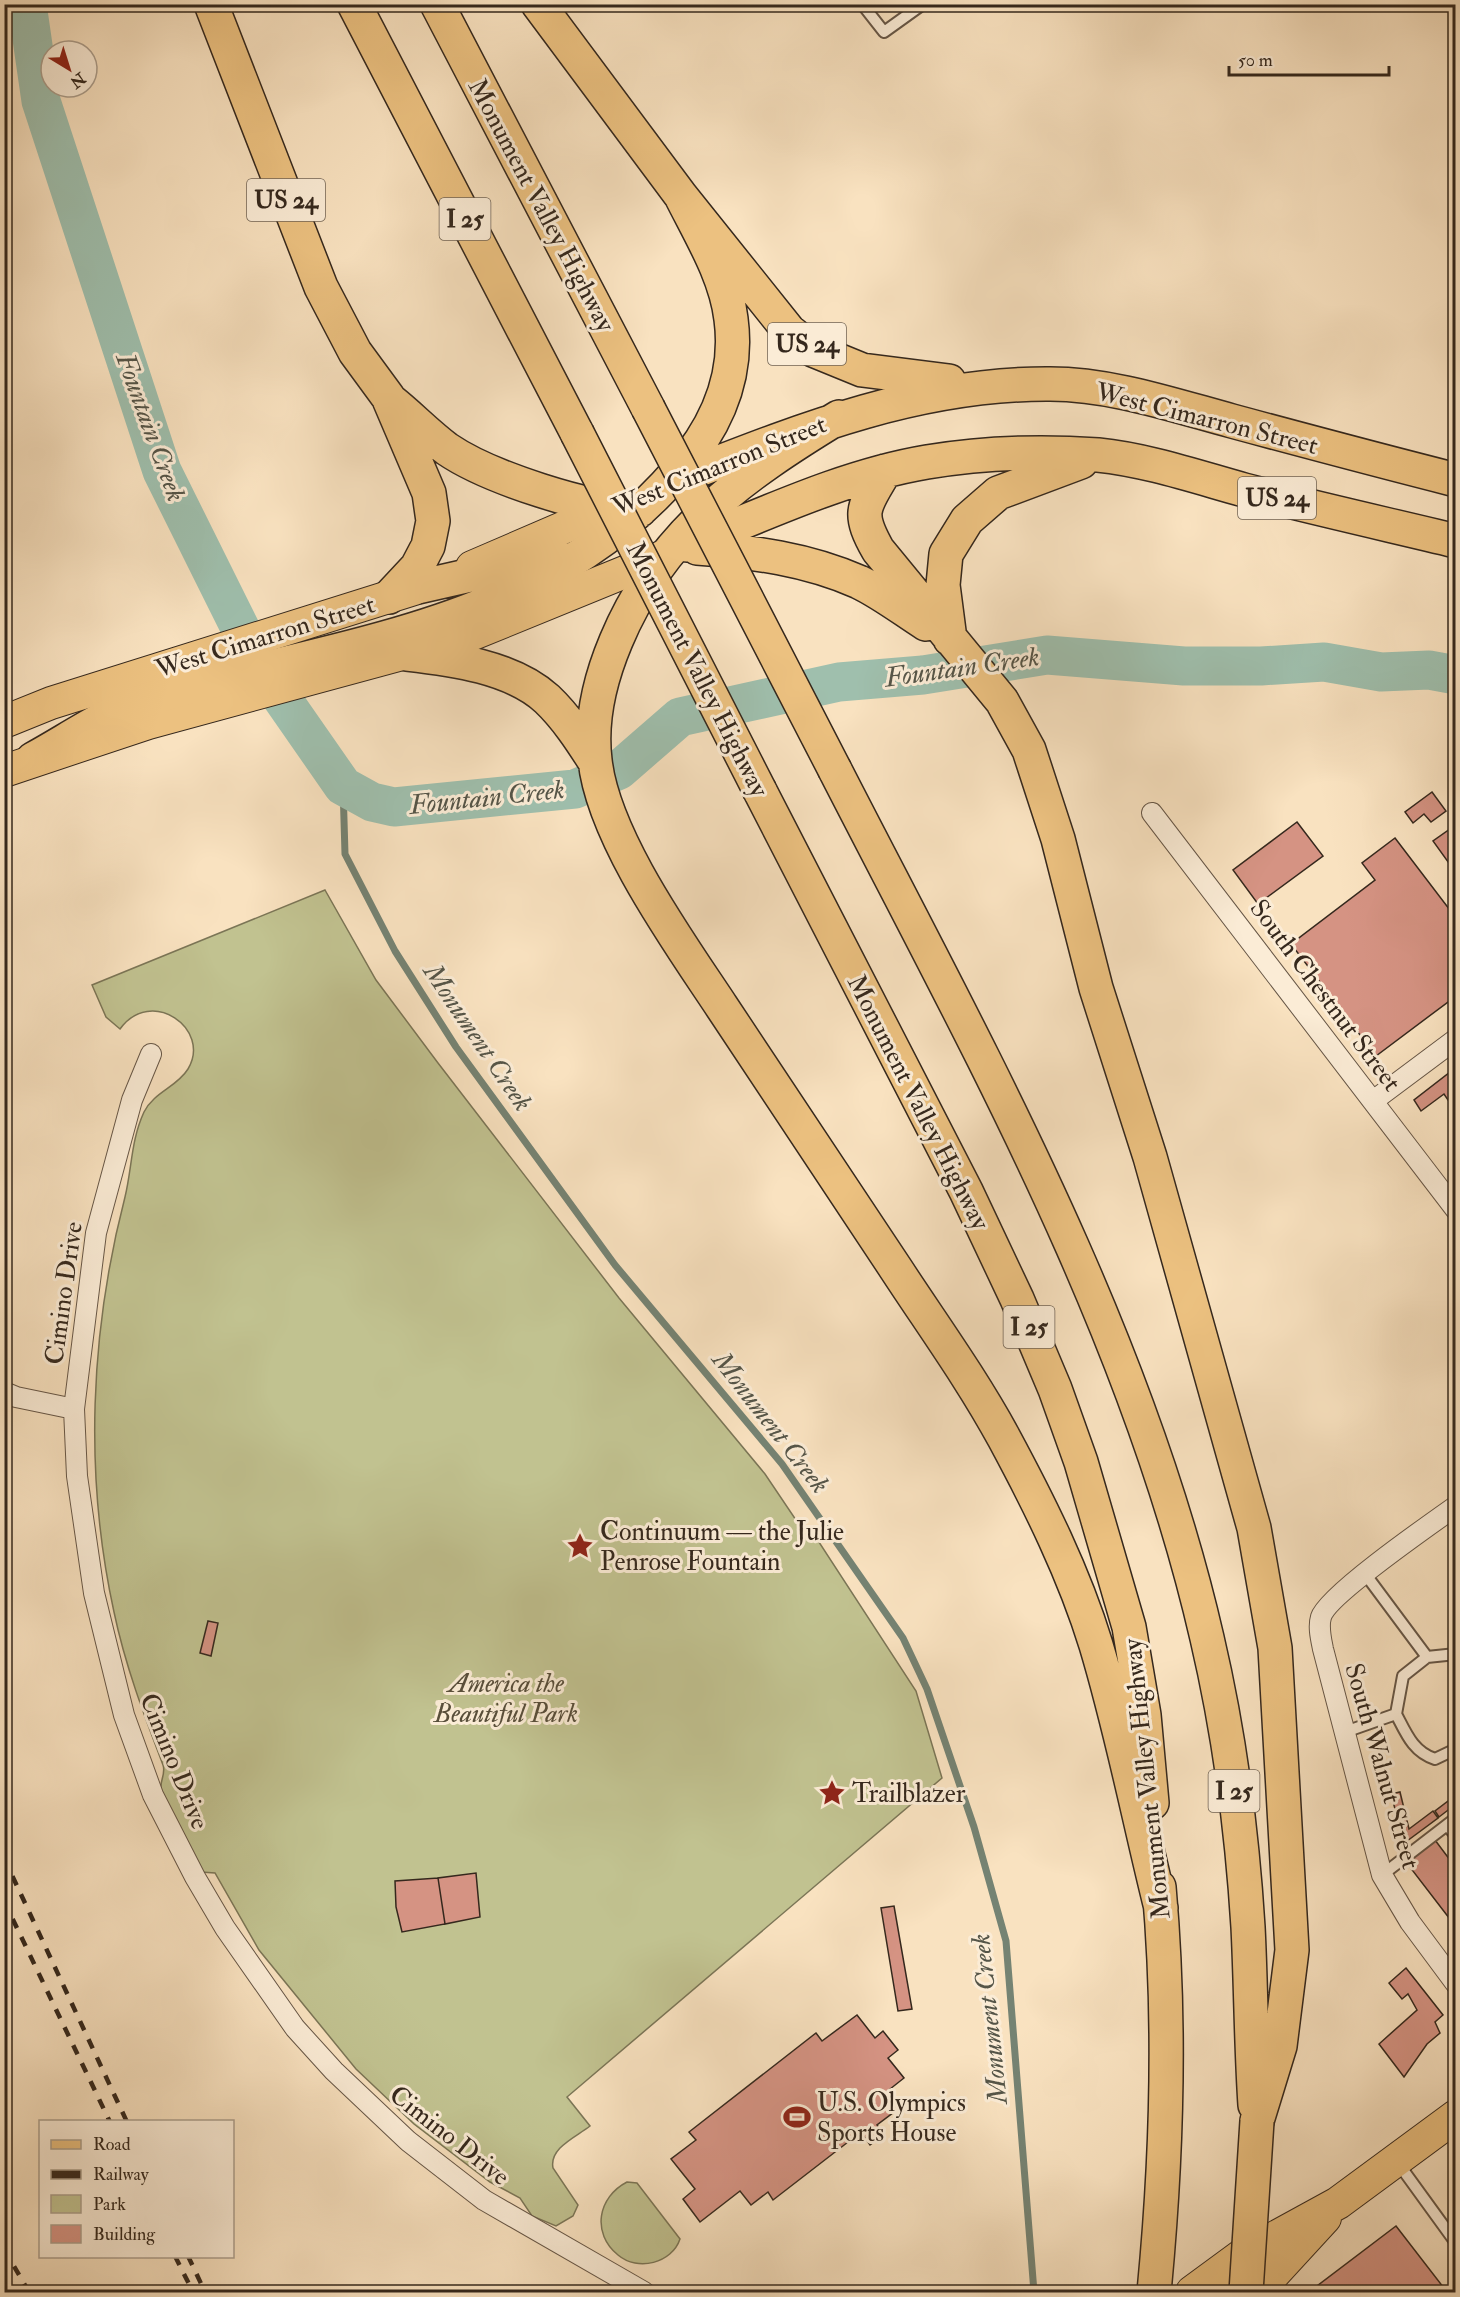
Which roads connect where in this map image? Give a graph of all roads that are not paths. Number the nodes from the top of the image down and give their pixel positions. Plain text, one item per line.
1 (211, 4) edge
2 (354, 4) edge
3 (437, 4) edge
4 (538, 4) edge
5 (862, 4) edge
6 (923, 4) edge
7 (681, 196) junction
8 (995, 386) junction
9 (388, 397) junction
10 (839, 417) junction
11 (1100, 456) junction
12 (885, 471) junction
13 (1455, 480) edge
14 (668, 482) junction
15 (801, 499) junction
16 (609, 508) junction
17 (642, 510) junction
18 (704, 513) junction
19 (1455, 541) edge
20 (674, 549) junction
21 (579, 557) junction
22 (404, 592) junction
23 (927, 611) junction
24 (405, 644) junction
25 (4, 722) edge
26 (595, 762) junction
27 (19, 765) edge
28 (1152, 813) dead end
29 (1455, 1039) edge
30 (151, 1054) dead end
31 (1373, 1101) junction
32 (1455, 1210) edge
33 (4, 1392) edge
34 (74, 1409) junction
35 (1455, 1506) edge
36 (1366, 1575) junction
37 (1455, 1654) edge
38 (1427, 1657) junction
39 (1396, 1714) junction
40 (1345, 1732) junction
41 (1455, 1749) edge
42 (1451, 1821) edge
43 (1455, 1836) edge
44 (1382, 1875) junction
45 (1161, 1908) junction
46 (1455, 1984) edge
47 (1455, 2116) edge
48 (1257, 2121) junction
49 (1396, 2160) junction
50 (1338, 2203) junction
51 (1455, 2243) edge
52 (644, 2292) edge
53 (1154, 2292) edge
54 (1192, 2292) edge
55 (1246, 2292) edge
56 (1257, 2292) edge

1 - 9 highway, US 24
2 - 45 highway, Monument Valley Highway / I 25, bridge
3 - 48 highway, Monument Valley Highway / I 25, bridge
4 - 7 highway, US 24
5 - 6 lane
7 - 8 highway, US 24
7 - 14 highway
8 - 10 highway, West Cimarron Street
8 - 13 highway, West Cimarron Street / US 24
9 - 16 highway, US 24
9 - 22 highway
10 - 14 highway, West Cimarron Street
10 - 18 highway
11 - 12 highway, US 24
11 - 19 highway, US 24
11 - 23 highway
12 - 15 highway, US 24
12 - 23 highway
14 - 16 highway, West Cimarron Street
14 - 17 highway
15 - 18 highway, US 24
15 - 20 highway
16 - 17 highway, US 24
16 - 22 main road, West Cimarron Street
17 - 18 highway, US 24
17 - 21 highway
18 - 20 highway
20 - 21 highway
20 - 23 highway
20 - 24 main road
20 - 26 highway
21 - 22 highway
21 - 24 highway
22 - 25 main road, West Cimarron Street
23 - 48 highway
24 - 26 highway
24 - 27 highway
26 - 45 highway
28 - 31 street, South Chestnut Street
29 - 31 street
30 - 34 street, Cimino Drive
31 - 32 street, South Chestnut Street
33 - 34 street
34 - 52 street, Cimino Drive
35 - 36 street
36 - 38 lane
36 - 40 street, South Walnut Street
37 - 38 lane
38 - 39 lane
39 - 40 lane
39 - 41 lane
40 - 44 street, South Walnut Street
42 - 43 lane
42 - 44 lane
44 - 46 street, South Walnut Street
45 - 53 highway, Monument Valley Highway / I 25
47 - 49 main road
48 - 55 highway, Monument Valley Highway / I 25, bridge
49 - 50 main road
49 - 51 lane
50 - 54 main road
50 - 56 main road

